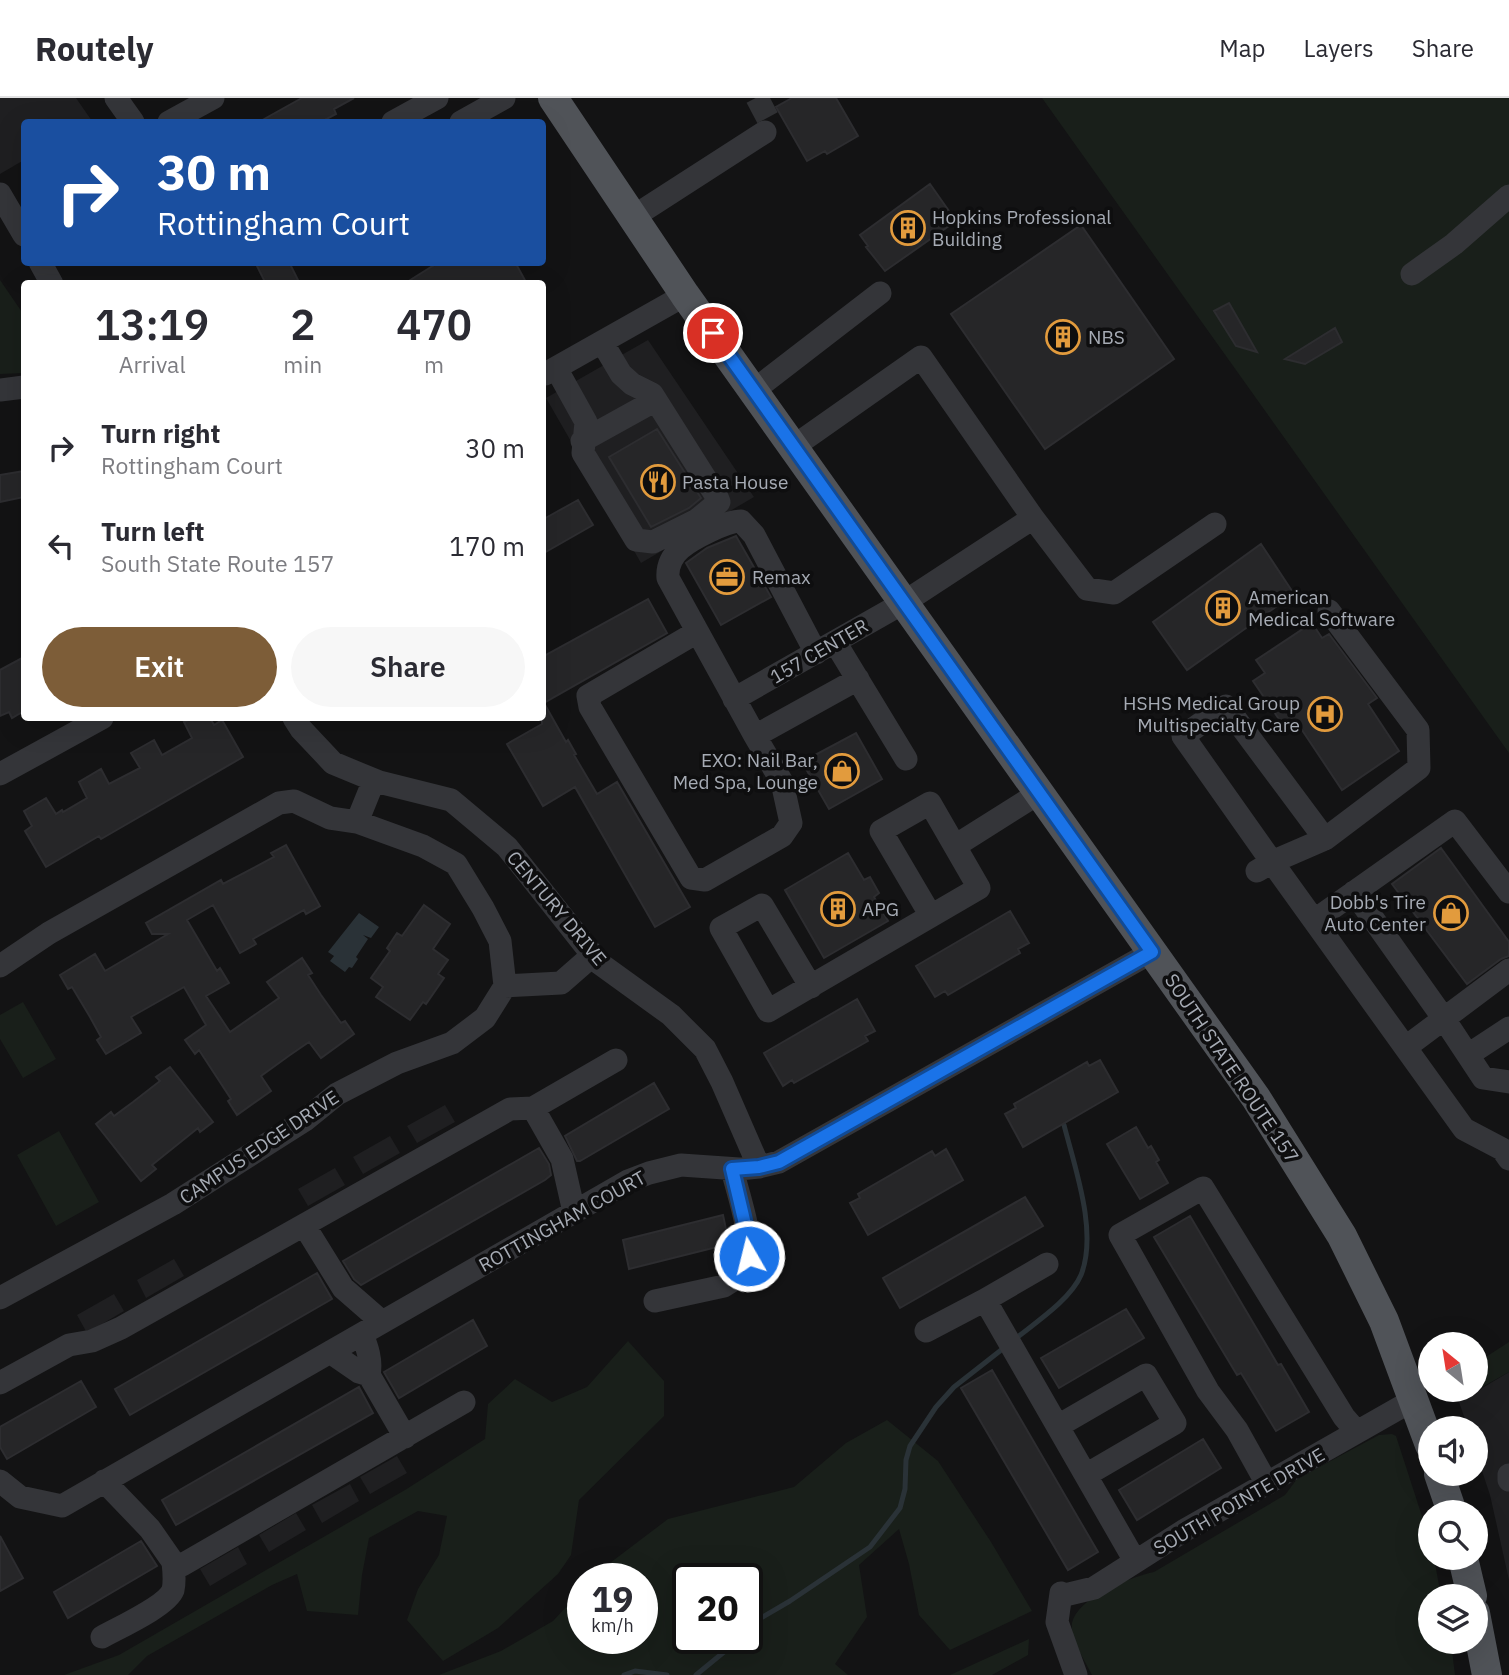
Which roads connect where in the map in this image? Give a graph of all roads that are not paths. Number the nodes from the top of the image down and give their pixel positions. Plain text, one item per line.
1 (116, 98) edge
2 (213, 98) edge
3 (437, 98) edge
4 (504, 98) edge
5 (553, 98) edge
6 (189, 104) edge
7 (131, 119) edge
8 (172, 119) edge
9 (398, 119) edge
10 (466, 119) edge
11 (765, 132) tunnel mouth
12 (1509, 196) edge
13 (9, 206) edge
14 (633, 217) junction
15 (21, 229) edge
16 (1412, 274) dead end
17 (880, 293) dead end
18 (685, 295) junction
19 (602, 342) junction
20 (549, 372) edge
21 (21, 387) edge
22 (0, 390) edge
23 (753, 391) junction
24 (656, 400) junction
25 (582, 441) junction
26 (793, 447) junction
27 (1033, 518) junction
28 (1215, 524) dead end
29 (903, 603) junction
30 (1329, 611) dead end
31 (697, 632) junction
32 (825, 648) junction
33 (858, 679) junction
34 (734, 699) junction
35 (97, 721) edge
36 (296, 721) edge
37 (755, 736) junction
38 (906, 759) dead end
39 (0, 774) edge
40 (374, 780) junction
41 (1039, 793) junction
42 (357, 822) junction
43 (1325, 839) junction
44 (955, 846) junction
45 (1264, 866) junction
46 (1509, 891) edge
47 (1354, 892) junction
48 (931, 916) junction
49 (1315, 920) junction
50 (1152, 952) junction
51 (593, 955) junction
52 (0, 966) edge
53 (1509, 970) edge
54 (505, 986) junction
55 (811, 986) junction
56 (1444, 1018) junction
57 (1509, 1028) edge
58 (1406, 1047) junction
59 (1468, 1055) junction
60 (616, 1060) dead end
61 (1509, 1082) edge
62 (533, 1108) junction
63 (1507, 1151) edge
64 (759, 1167) junction
65 (732, 1169) junction
66 (574, 1212) junction
67 (304, 1225) junction
68 (1047, 1264) dead end
69 (0, 1298) edge
70 (985, 1300) junction
71 (655, 1301) dead end
72 (372, 1328) junction
73 (926, 1331) dead end
74 (330, 1352) junction
75 (369, 1375) junction
76 (0, 1383) edge
77 (1415, 1399) junction
78 (464, 1402) dead end
79 (1421, 1416) edge
80 (1058, 1426) junction
81 (1357, 1432) junction
82 (405, 1437) junction
83 (1086, 1475) junction
84 (1509, 1475) edge
85 (1509, 1480) edge
86 (0, 1481) edge
87 (104, 1481) junction
88 (1267, 1484) junction
89 (1135, 1561) junction
90 (173, 1562) junction
91 (102, 1637) dead end
92 (1483, 1654) edge
93 (1076, 1675) edge
94 (1487, 1675) edge

1 - 7 street
2 - 6 street
3 - 9 street
4 - 10 street
5 - 14 main road, SOUTH STATE ROUTE 157
6 - 8 street
11 - 14 street
12 - 16 street
13 - 15 street
14 - 18 main road, SOUTH STATE ROUTE 157
17 - 23 street
18 - 19 street
18 - 23 main road, SOUTH STATE ROUTE 157
19 - 20 street
19 - 24 street
20 - 25 street
21 - 22 street
23 - 26 main road, SOUTH STATE ROUTE 157
24 - 25 street
24 - 25 street
26 - 27 street
26 - 29 main road, SOUTH STATE ROUTE 157
27 - 28 street
27 - 29 street, 157 CENTER
29 - 32 street, 157 CENTER
29 - 41 main road, SOUTH STATE ROUTE 157
30 - 43 street
31 - 32 street
31 - 34 street
31 - 37 street
32 - 33 street
32 - 34 street, 157 CENTER
33 - 37 street
33 - 38 street
34 - 37 street
35 - 39 street
36 - 40 street, CENTURY DRIVE
40 - 42 street
40 - 51 street, CENTURY DRIVE
41 - 44 street
41 - 50 main road, SOUTH STATE ROUTE 157
42 - 52 street
42 - 54 street
43 - 45 street
43 - 45 street
44 - 48 street
44 - 48 street
45 - 49 street
46 - 47 street
47 - 49 street
47 - 56 street
48 - 55 street
49 - 58 street
50 - 64 street, ROTTINGHAM COURT
50 - 77 main road, SOUTH STATE ROUTE 157
51 - 54 street
51 - 64 street, CENTURY DRIVE
53 - 56 street
54 - 69 street, CAMPUS EDGE DRIVE
55 - 55 street
56 - 58 street
56 - 59 street
57 - 59 street
58 - 63 street
59 - 61 street
60 - 62 street
62 - 66 street
62 - 67 street
64 - 65 street, ROTTINGHAM COURT
65 - 66 street, ROTTINGHAM COURT
65 - 71 street
66 - 72 street, ROTTINGHAM COURT
67 - 72 street
67 - 76 street
68 - 70 street
70 - 73 street
70 - 80 street
72 - 74 street, ROTTINGHAM COURT
72 - 75 street
74 - 75 street
74 - 87 street, ROTTINGHAM COURT
75 - 82 street
77 - 79 main road, SOUTH STATE ROUTE 157
77 - 81 street, SOUTH POINTE DRIVE
78 - 82 street
80 - 83 street
80 - 83 street
81 - 88 street, SOUTH POINTE DRIVE
81 - 88 street
82 - 90 street
83 - 89 street
84 - 85 street
86 - 87 street, ROTTINGHAM COURT
87 - 90 street
88 - 89 street, SOUTH POINTE DRIVE
89 - 93 street, SOUTH POINTE DRIVE
90 - 91 street
92 - 94 main road

